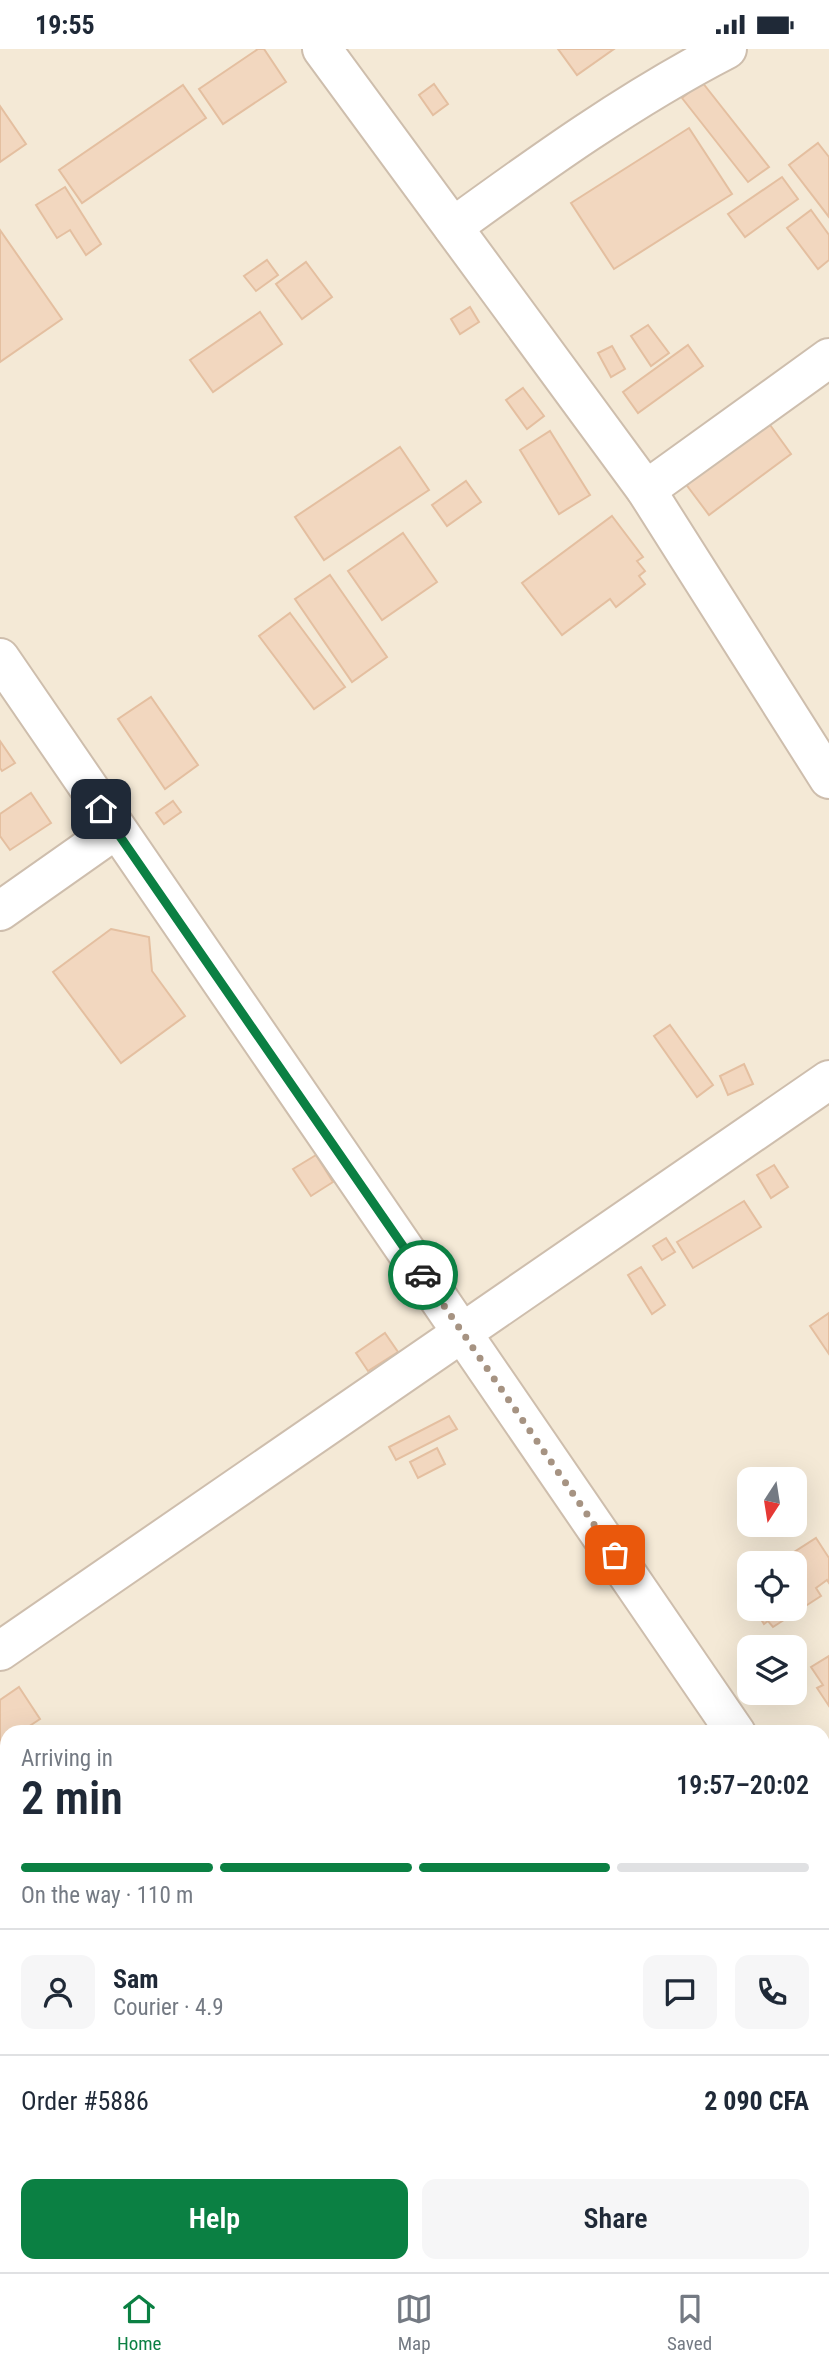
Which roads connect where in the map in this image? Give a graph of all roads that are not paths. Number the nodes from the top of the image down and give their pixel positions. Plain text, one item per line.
1 (323, 49) edge
2 (727, 49) edge
3 (453, 227) junction
4 (829, 358) edge
5 (646, 490) junction
6 (0, 659) edge
7 (829, 779) edge
8 (115, 830) junction
9 (0, 911) edge
10 (829, 1080) edge
11 (463, 1332) junction
12 (0, 1651) edge
13 (731, 1725) edge

1 - 3 street
2 - 3 street
3 - 5 street
4 - 5 street
5 - 7 street
6 - 8 street
8 - 9 street
8 - 11 street
10 - 11 street
11 - 12 street
11 - 13 street

